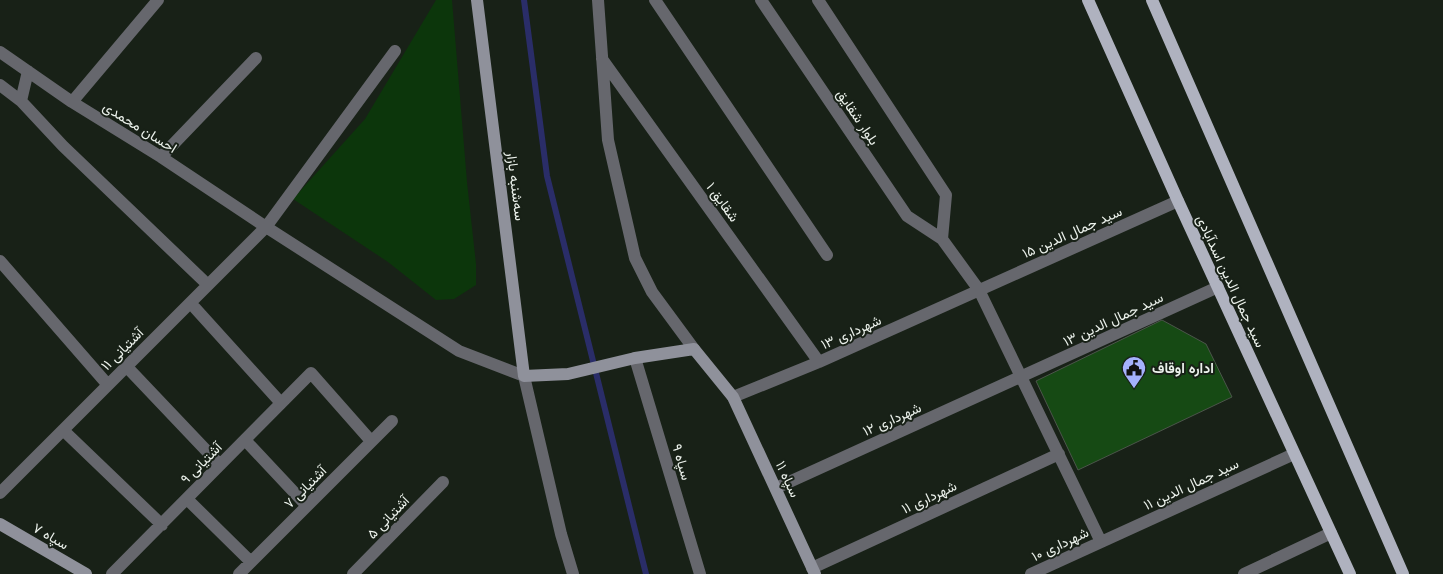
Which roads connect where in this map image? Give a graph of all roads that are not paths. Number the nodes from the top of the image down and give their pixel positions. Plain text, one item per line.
1 (158, 0) edge
2 (477, 0) edge
3 (598, 0) edge
4 (655, 0) edge
5 (761, 0) edge
6 (818, 0) edge
7 (1088, 0) edge
8 (1152, 0) edge
9 (395, 51) dead end
10 (0, 52) edge
11 (256, 58) dead end
12 (602, 59) junction
13 (28, 71) junction
14 (0, 85) edge
15 (21, 101) junction
16 (72, 102) junction
17 (161, 157) junction
18 (1178, 201) junction
19 (266, 227) junction
20 (942, 239) junction
21 (827, 255) dead end
22 (0, 261) edge
23 (208, 285) junction
24 (1218, 287) junction
25 (979, 290) junction
26 (195, 308) dead end
27 (694, 349) junction
28 (630, 360) junction
29 (819, 362) junction
30 (126, 366) junction
31 (524, 376) junction
32 (1022, 378) junction
33 (108, 385) junction
34 (733, 397) junction
35 (281, 403) junction
36 (392, 421) dead end
37 (63, 430) junction
38 (245, 440) junction
39 (371, 441) junction
40 (1059, 454) junction
41 (1294, 454) junction
42 (220, 465) junction
43 (443, 482) dead end
44 (776, 488) junction
45 (0, 493) edge
46 (187, 499) junction
47 (307, 506) junction
48 (0, 524) edge
49 (162, 525) junction
50 (1331, 533) junction
51 (1102, 542) junction
52 (251, 562) junction
53 (813, 571) edge
54 (78, 572) edge
55 (112, 574) edge
56 (239, 574) edge
57 (353, 574) edge
58 (573, 574) edge
59 (700, 574) edge
60 (1031, 574) edge
61 (1244, 574) edge
62 (1350, 574) edge
63 (1403, 574) edge

1 - 16 street
2 - 31 street, سه‌شنبه بازار
3 - 12 street
4 - 21 street
5 - 20 street, بلوار شقایق
6 - 20 street
7 - 18 main road, سید جمال الدین اسدآبادی
8 - 63 main road
9 - 19 street, آشتیانی ۱۱
10 - 13 street, احسان محمدی
11 - 17 street
12 - 27 street
12 - 29 street, شقایق ۱
13 - 15 street
13 - 16 street, احسان محمدی
14 - 15 street
15 - 23 street
16 - 17 street, احسان محمدی
17 - 19 street, احسان محمدی
18 - 24 main road, سید جمال الدین اسدآبادی
18 - 25 street, سید جمال الدین ۱۵
19 - 23 street, آشتیانی ۱۱
19 - 31 street, احسان محمدی
20 - 25 street, بلوار شقایق
22 - 33 street
23 - 30 street, آشتیانی ۱۱
24 - 32 street, سید جمال الدین ۱۳
24 - 41 main road, سید جمال الدین اسدآبادی
25 - 29 street, شهرداری ۱۳
25 - 32 street, بلوار شقایق
26 - 35 street
27 - 28 street
27 - 34 street, سپاه ۱۱
28 - 31 street
28 - 59 street, سپاه ۹
29 - 34 street, شهرداری ۱۳
30 - 33 street, آشتیانی ۱۱
30 - 42 street
31 - 58 street
32 - 40 street, بلوار شقایق
32 - 44 street, شهرداری ۱۲
33 - 37 street, آشتیانی ۱۱
34 - 44 street, سپاه ۱۱
35 - 38 street, آشتیانی ۹
35 - 39 street, آشتیانی ۹
36 - 39 street, آشتیانی ۷
37 - 45 street, آشتیانی ۱۱
37 - 49 street
38 - 42 street, آشتیانی ۹
38 - 47 street
39 - 47 street, آشتیانی ۷
40 - 51 street, بلوار شقایق
40 - 53 street, شهرداری ۱۱
41 - 50 main road, سید جمال الدین اسدآبادی
41 - 51 street, سید جمال الدین ۱۱
42 - 46 street, آشتیانی ۹
43 - 57 street, آشتیانی ۵
44 - 53 street, سپاه ۱۱
46 - 49 street, آشتیانی ۹
46 - 52 street
47 - 52 street, آشتیانی ۷
48 - 54 street, سپاه ۷
49 - 55 street, آشتیانی ۹
50 - 61 street
50 - 62 main road, سید جمال الدین اسدآبادی
51 - 60 street, شهرداری ۱۰
52 - 56 street, آشتیانی ۷

